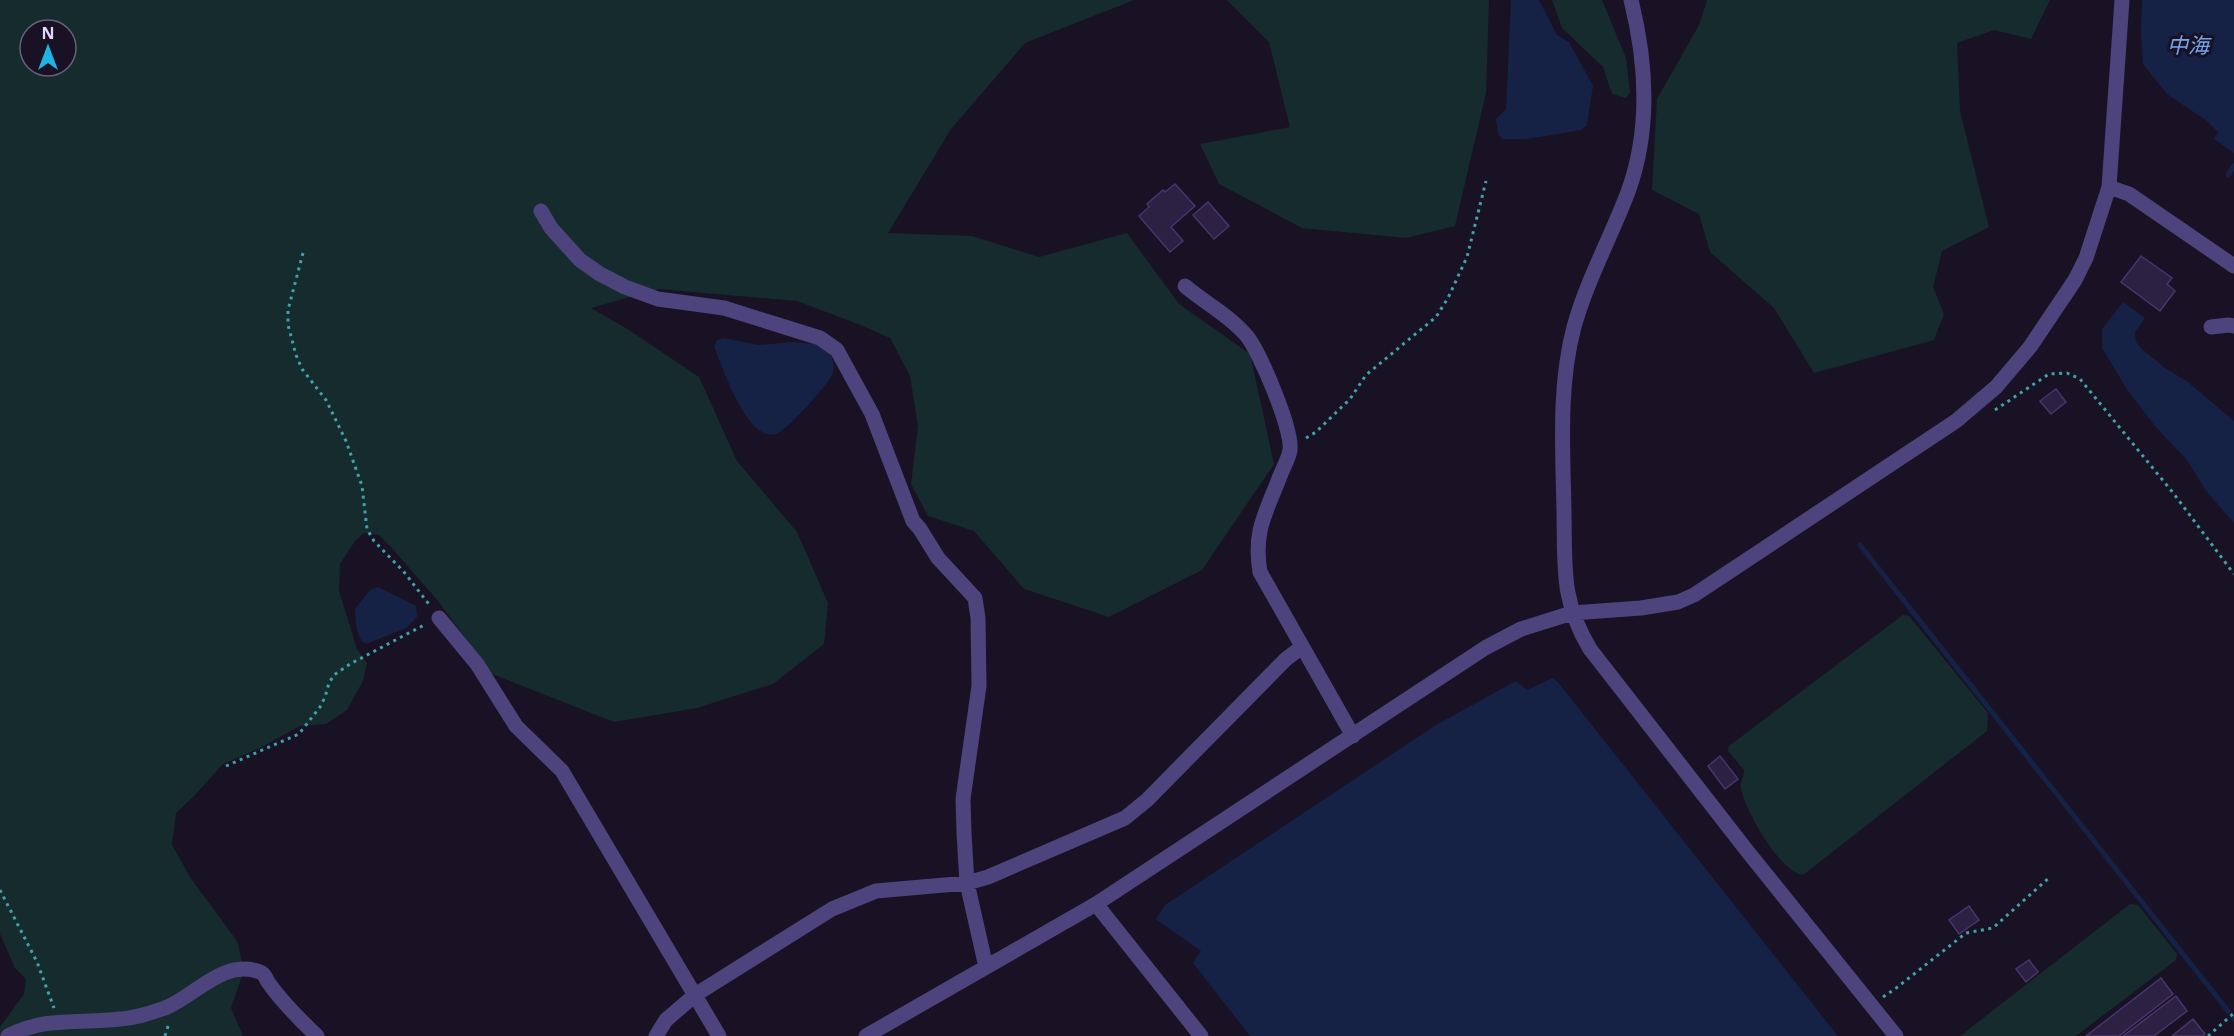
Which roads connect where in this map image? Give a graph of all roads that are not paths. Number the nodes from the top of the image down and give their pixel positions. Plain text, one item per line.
1 (1631, 0) edge
2 (2122, 0) edge
3 (2109, 187) junction
4 (541, 211) dead end
5 (2234, 266) edge
6 (1185, 286) dead end
7 (2234, 326) edge
8 (2211, 327) dead end
9 (1572, 613) junction
10 (439, 618) road end
11 (1302, 647) junction
12 (1353, 736) junction
13 (966, 883) junction
14 (1096, 904) junction
15 (986, 967) junction
16 (695, 995) junction
17 (8, 1036) edge
18 (317, 1036) edge
19 (656, 1036) edge
20 (719, 1036) edge
21 (866, 1036) edge
22 (1201, 1036) edge
23 (1896, 1036) edge

1 - 9 street
2 - 3 street
3 - 5 street
3 - 9 street
4 - 13 street
6 - 11 street
7 - 8 street
9 - 12 street
9 - 23 street
10 - 16 street
11 - 12 street
11 - 13 street
12 - 14 street
13 - 15 street
13 - 16 street
14 - 15 street
14 - 22 street
15 - 21 street
16 - 19 street
16 - 20 street
17 - 18 street

